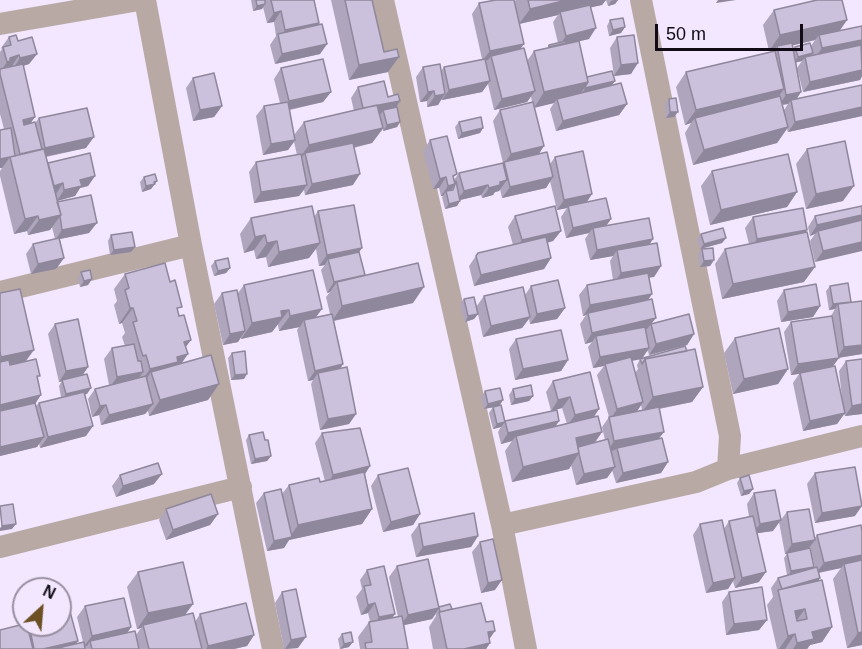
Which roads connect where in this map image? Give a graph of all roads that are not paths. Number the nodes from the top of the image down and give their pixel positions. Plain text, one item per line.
1 (139, 0) edge
2 (145, 0) edge
3 (383, 0) edge
4 (641, 0) edge
5 (0, 24) edge
6 (191, 245) junction
7 (0, 292) edge
8 (862, 436) edge
9 (728, 469) junction
10 (241, 487) junction
11 (502, 525) junction
12 (0, 548) edge
13 (273, 649) edge
14 (526, 649) edge

1 - 5 street
2 - 6 street
3 - 11 street
4 - 9 street
6 - 7 street
6 - 10 street
8 - 9 street
9 - 11 street
10 - 12 street
10 - 13 street
11 - 14 street

